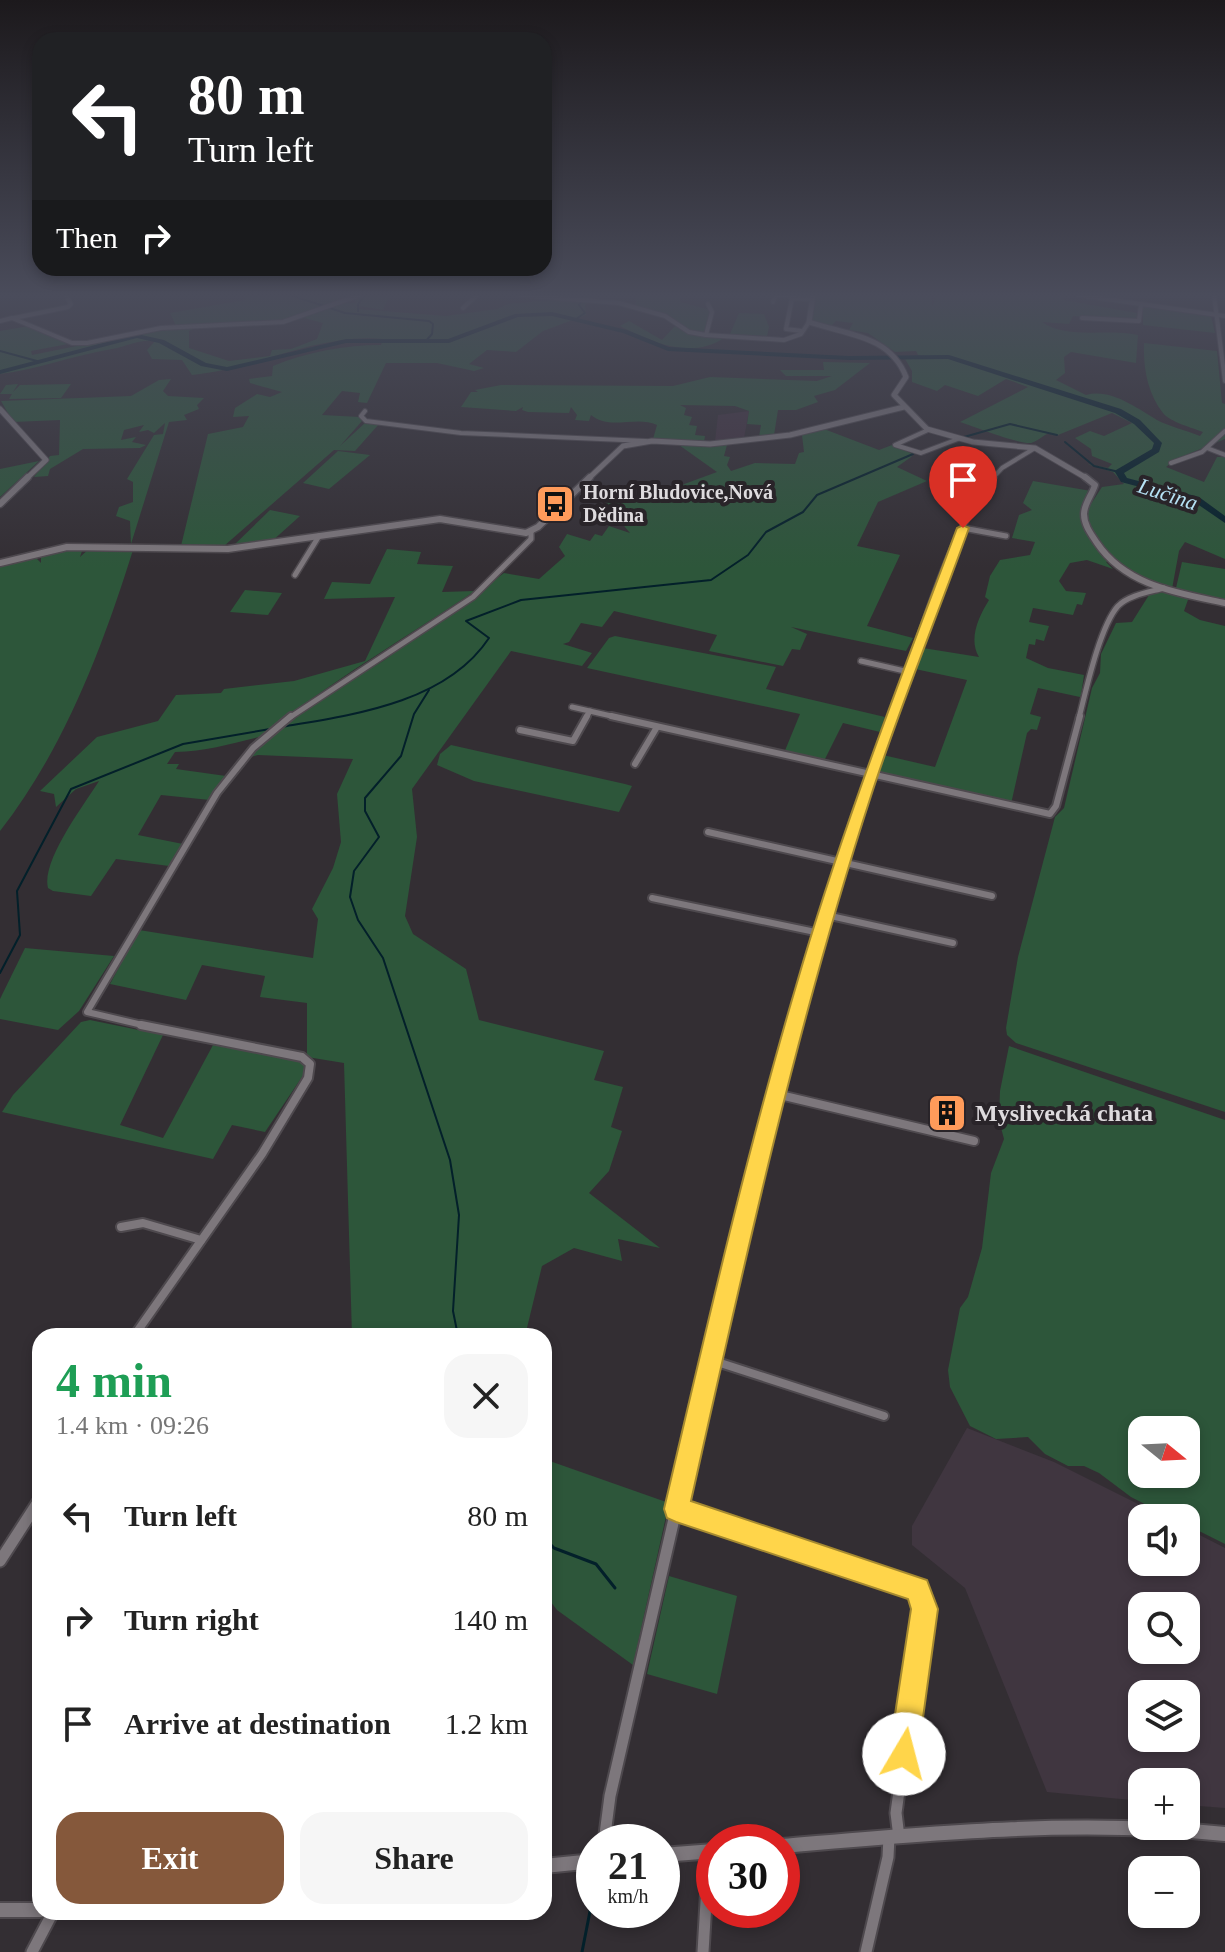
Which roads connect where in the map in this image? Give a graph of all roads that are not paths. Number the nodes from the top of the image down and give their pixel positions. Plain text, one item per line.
1 (900, 386) edge
2 (904, 407) junction
3 (0, 409) edge
4 (365, 411) dead end
5 (928, 430) junction
6 (1225, 431) edge
7 (958, 439) junction
8 (646, 441) junction
9 (1035, 448) junction
10 (1207, 448) junction
11 (1225, 455) edge
12 (1171, 463) dead end
13 (0, 504) edge
14 (963, 528) junction
15 (531, 531) junction
16 (319, 536) junction
17 (1006, 536) dead end
18 (0, 563) edge
19 (295, 575) dead end
20 (1164, 588) junction
21 (1225, 603) edge
22 (861, 661) dead end
23 (909, 672) junction
24 (572, 707) dead end
25 (590, 711) junction
26 (657, 727) junction
27 (520, 730) dead end
28 (635, 764) dead end
29 (871, 776) junction
30 (708, 832) dead end
31 (842, 863) junction
32 (992, 896) dead end
33 (652, 898) dead end
34 (826, 915) junction
35 (820, 933) junction
36 (953, 943) dead end
37 (776, 1094) junction
38 (974, 1141) dead end
39 (121, 1227) dead end
40 (201, 1240) junction
41 (140, 1328) edge
42 (711, 1360) junction
43 (884, 1416) dead end
44 (676, 1509) junction
45 (32, 1511) edge
46 (0, 1561) edge
47 (606, 1824) edge
48 (1225, 1834) edge
49 (894, 1837) junction
50 (800, 1845) edge
51 (576, 1863) edge
52 (552, 1865) edge
53 (0, 1910) edge
54 (32, 1910) edge
55 (49, 1920) edge
56 (705, 1928) edge
57 (32, 1952) edge
58 (703, 1952) edge
59 (866, 1952) edge

1 - 2 street
2 - 5 street
2 - 8 street
3 - 13 street
4 - 8 street
5 - 7 street
5 - 7 street
6 - 10 street
7 - 9 street
8 - 15 street
9 - 14 street
9 - 20 street
10 - 11 street
10 - 12 street
14 - 17 street
14 - 23 street
15 - 16 street
15 - 40 street
16 - 18 street
16 - 19 street
20 - 21 street
20 - 29 street
22 - 23 street
23 - 29 street
24 - 25 street
25 - 26 street
25 - 27 street
26 - 28 street
26 - 29 street
29 - 31 street
30 - 31 street
31 - 32 street
31 - 34 street
33 - 35 street
34 - 35 street
34 - 36 street
35 - 37 street
37 - 38 street
37 - 42 street
39 - 40 street
40 - 41 street
42 - 43 street
42 - 44 street
44 - 47 street
44 - 49 street
45 - 46 street
48 - 49 street
49 - 50 street
49 - 59 street
51 - 52 street
53 - 54 street
55 - 57 street
56 - 58 street

